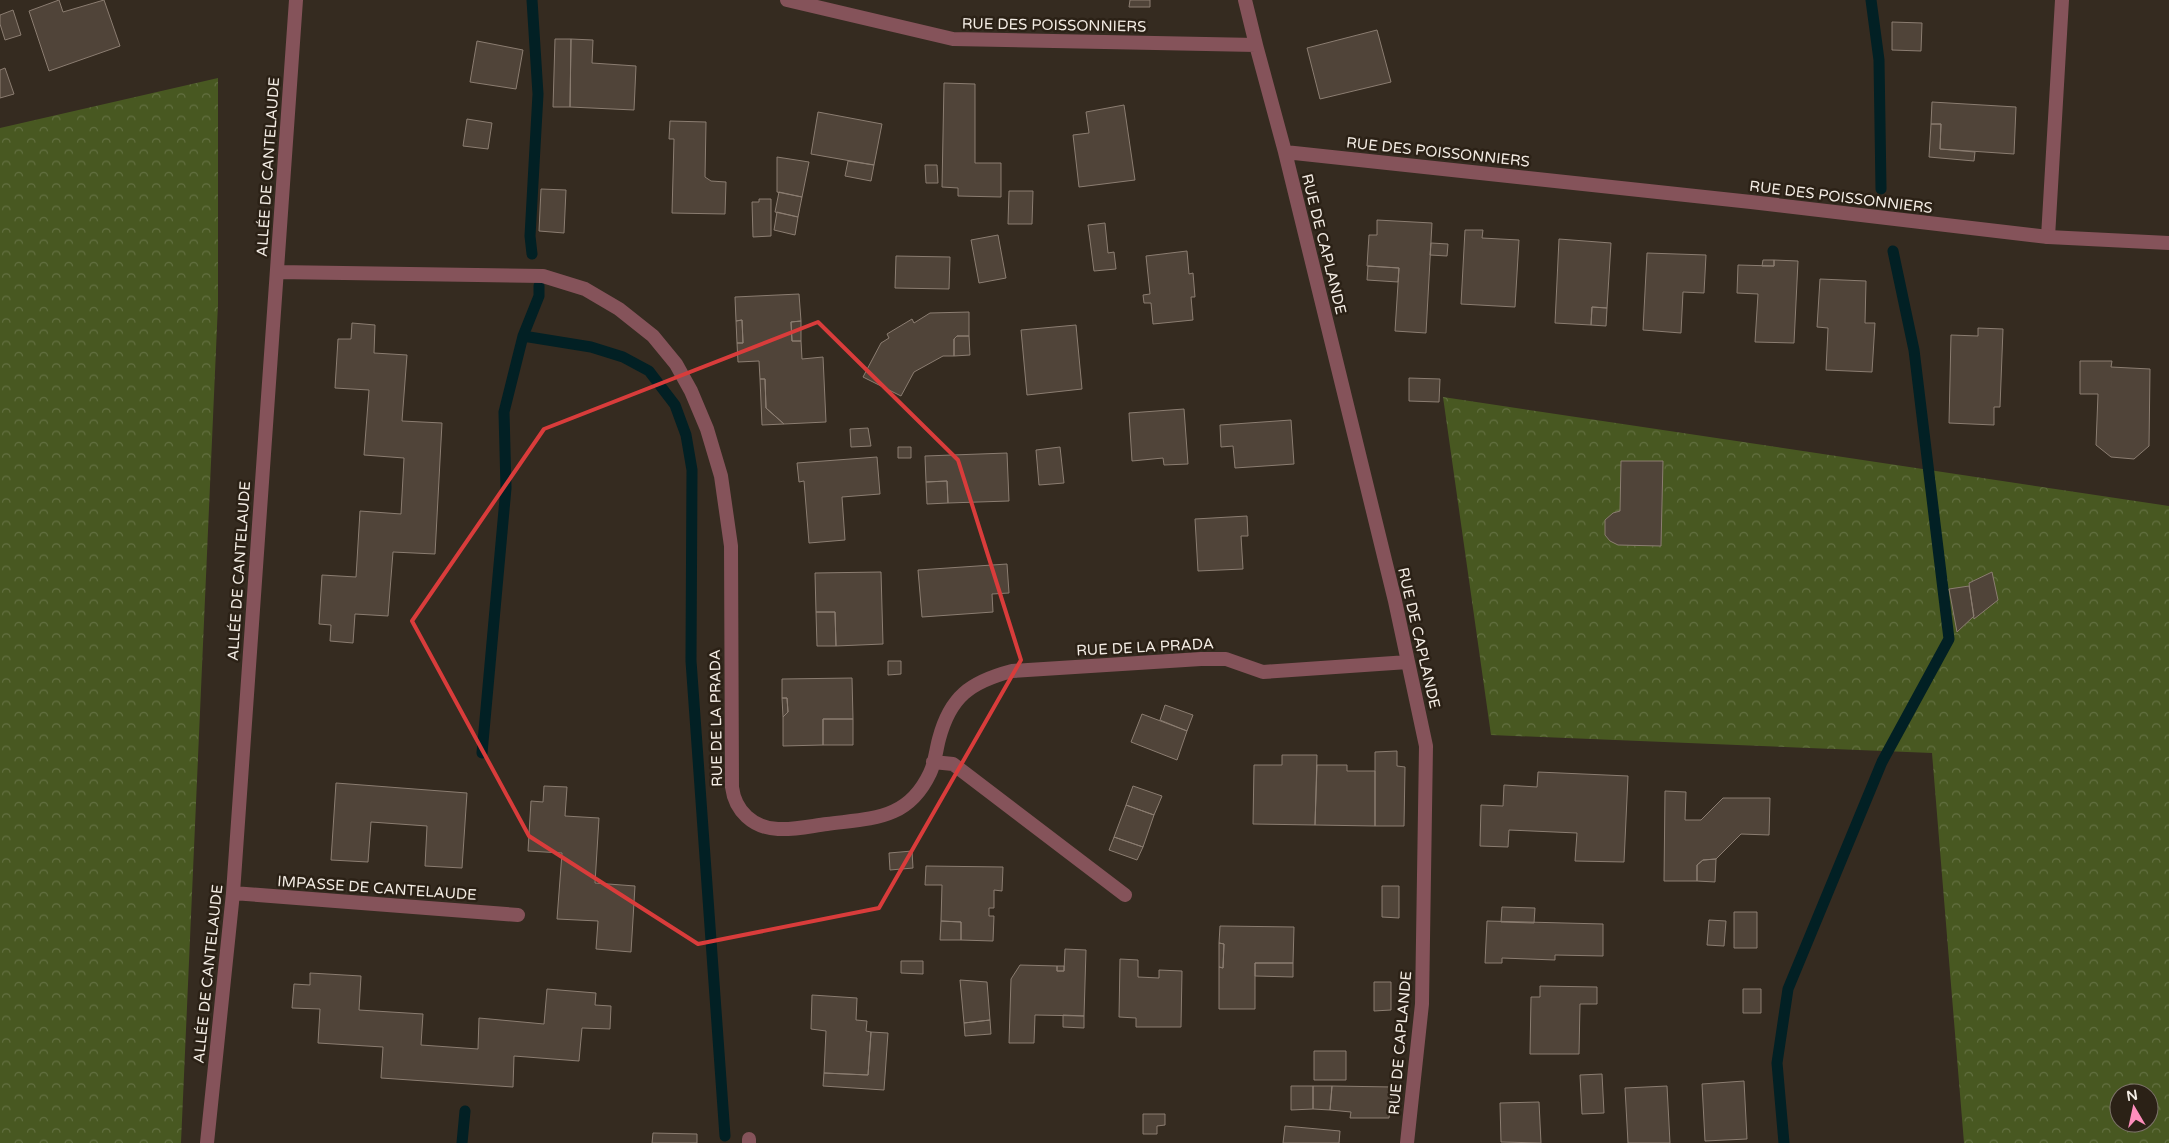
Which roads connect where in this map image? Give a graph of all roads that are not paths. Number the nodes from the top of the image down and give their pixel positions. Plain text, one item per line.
1 (296, 0) edge
2 (787, 0) edge
3 (1245, 0) edge
4 (2062, 0) edge
5 (1256, 45) junction
6 (1285, 152) junction
7 (2048, 237) junction
8 (2169, 242) edge
9 (276, 272) junction
10 (1408, 662) junction
11 (933, 762) junction
12 (233, 893) junction
13 (1125, 895) dead end
14 (518, 915) dead end
15 (206, 1143) edge
16 (1407, 1143) edge

1 - 9 street, ALLÉE DE CANTELAUDE
2 - 5 street, RUE DES POISSONNIERS
3 - 5 street
4 - 7 street
5 - 6 street
6 - 7 street, RUE DES POISSONNIERS
6 - 10 street, RUE DE CAPLANDE
7 - 8 street, RUE DES POISSONNIERS
9 - 11 street, RUE DE LA PRADA
9 - 12 street, ALLÉE DE CANTELAUDE
10 - 11 street, RUE DE LA PRADA
10 - 16 street, RUE DE CAPLANDE
11 - 13 street
12 - 14 street, IMPASSE DE CANTELAUDE
12 - 15 street, ALLÉE DE CANTELAUDE

